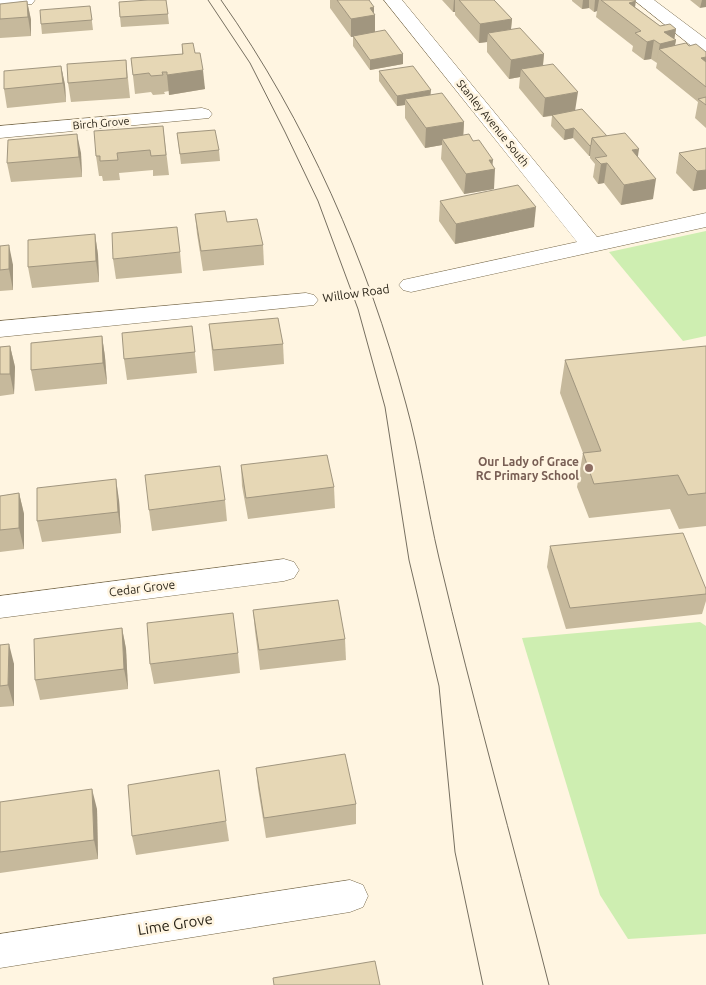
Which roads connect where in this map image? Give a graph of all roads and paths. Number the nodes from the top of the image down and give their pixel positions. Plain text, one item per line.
1 (26, 0) edge
2 (393, 0) edge
3 (643, 0) edge
4 (0, 2) edge
5 (706, 48) edge
6 (202, 114) dead end
7 (0, 132) edge
8 (706, 220) edge
9 (592, 245) junction
10 (411, 285) joint
11 (306, 300) joint
12 (0, 329) edge
13 (284, 570) dead end
14 (0, 607) edge
15 (350, 896) dead end
16 (0, 951) edge

1 - 4 street
2 - 9 street, Stanley Avenue South
3 - 5 street
6 - 7 street, Birch Grove
8 - 9 street
9 - 10 street
10 - 11 path, Willow Road
11 - 12 street, Willow Road
13 - 14 street, Cedar Grove
15 - 16 street, Lime Grove

